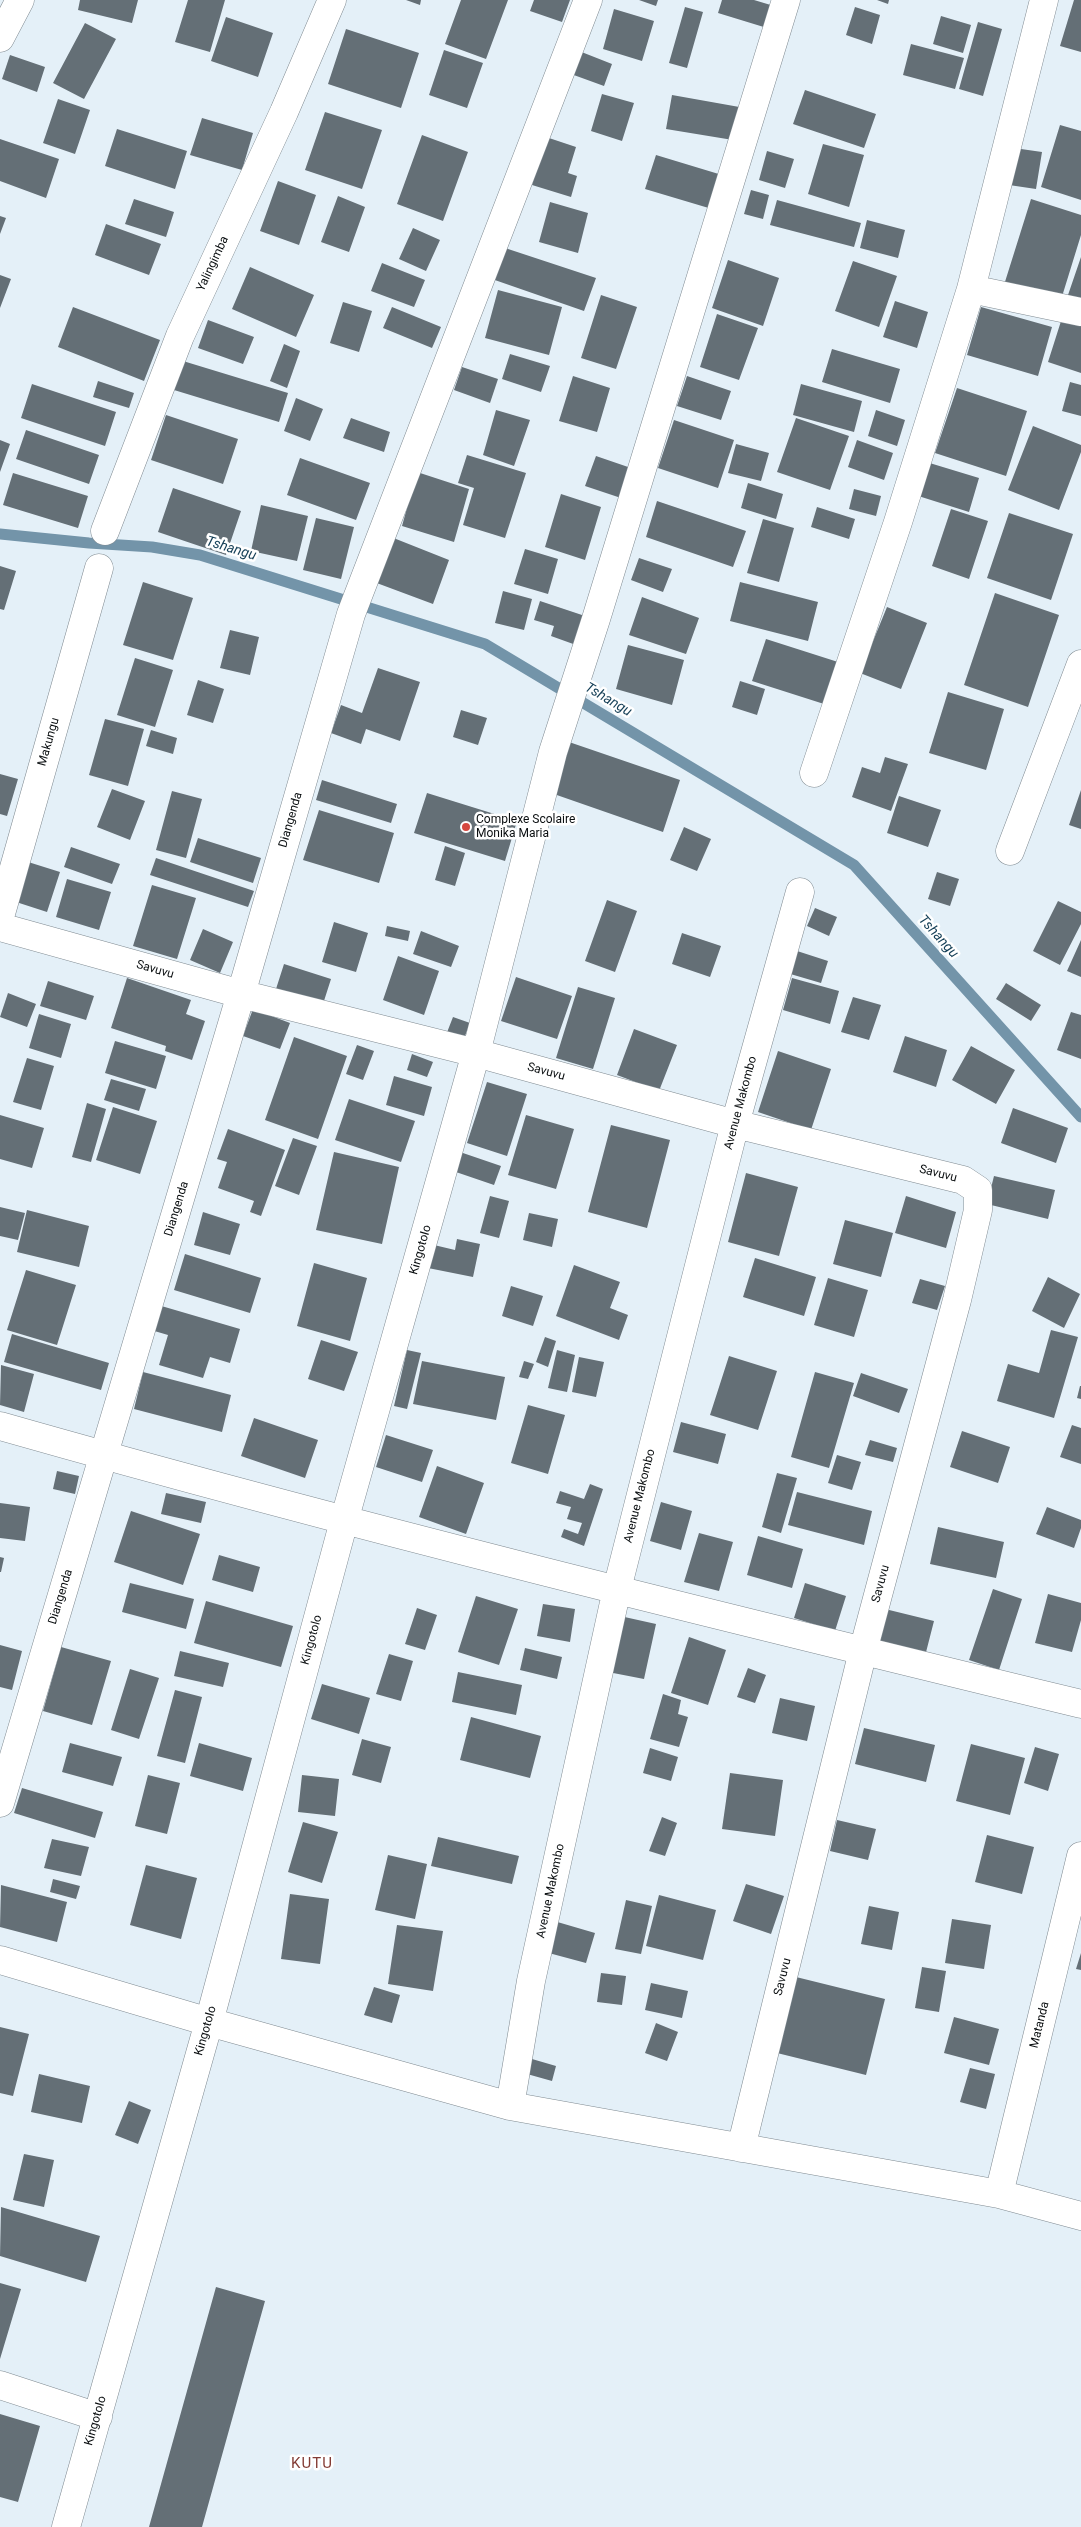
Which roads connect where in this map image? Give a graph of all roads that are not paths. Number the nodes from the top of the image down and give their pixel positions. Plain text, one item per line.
1 (20, 0) edge
2 (332, 0) edge
3 (588, 0) edge
4 (786, 0) edge
5 (1044, 0) edge
6 (0, 38) edge
7 (971, 289) junction
8 (1081, 312) edge
9 (105, 531) dead end
10 (99, 568) dead end
11 (1081, 664) edge
12 (814, 773) dead end
13 (1010, 851) dead end
14 (800, 892) dead end
15 (0, 917) edge
16 (0, 927) edge
17 (241, 994) junction
18 (476, 1053) junction
19 (736, 1124) junction
20 (0, 1426) edge
21 (104, 1455) junction
22 (344, 1521) junction
23 (617, 1589) junction
24 (863, 1651) junction
25 (1081, 1704) edge
26 (0, 1803) edge
27 (1081, 1856) edge
28 (0, 1960) edge
29 (209, 2022) junction
30 (510, 2106) junction
31 (741, 2148) junction
32 (999, 2194) junction
33 (1081, 2216) edge
34 (0, 2386) edge
35 (98, 2417) junction
36 (66, 2527) edge

1 - 6 street
2 - 9 street, Yalingimba
3 - 17 street, Diangenda
4 - 18 street, Kingotolo
5 - 7 street
7 - 8 street
7 - 12 street
10 - 15 street, Makungu
11 - 13 street
14 - 19 street, Avenue Makombo
16 - 17 street, Savuvu
17 - 18 street, Savuvu
17 - 21 street, Diangenda
18 - 19 street, Savuvu
18 - 22 street, Kingotolo
19 - 23 street, Avenue Makombo
19 - 24 street, Savuvu
20 - 21 street
21 - 22 street
21 - 26 street, Diangenda
22 - 23 street
22 - 29 street, Kingotolo
23 - 24 street
23 - 30 street, Avenue Makombo
24 - 25 street
24 - 31 street, Savuvu
27 - 32 street, Matanda
28 - 29 street
29 - 30 street
29 - 35 street, Kingotolo
30 - 31 street
31 - 32 street
32 - 33 street
34 - 35 street
35 - 36 street, Kingotolo

